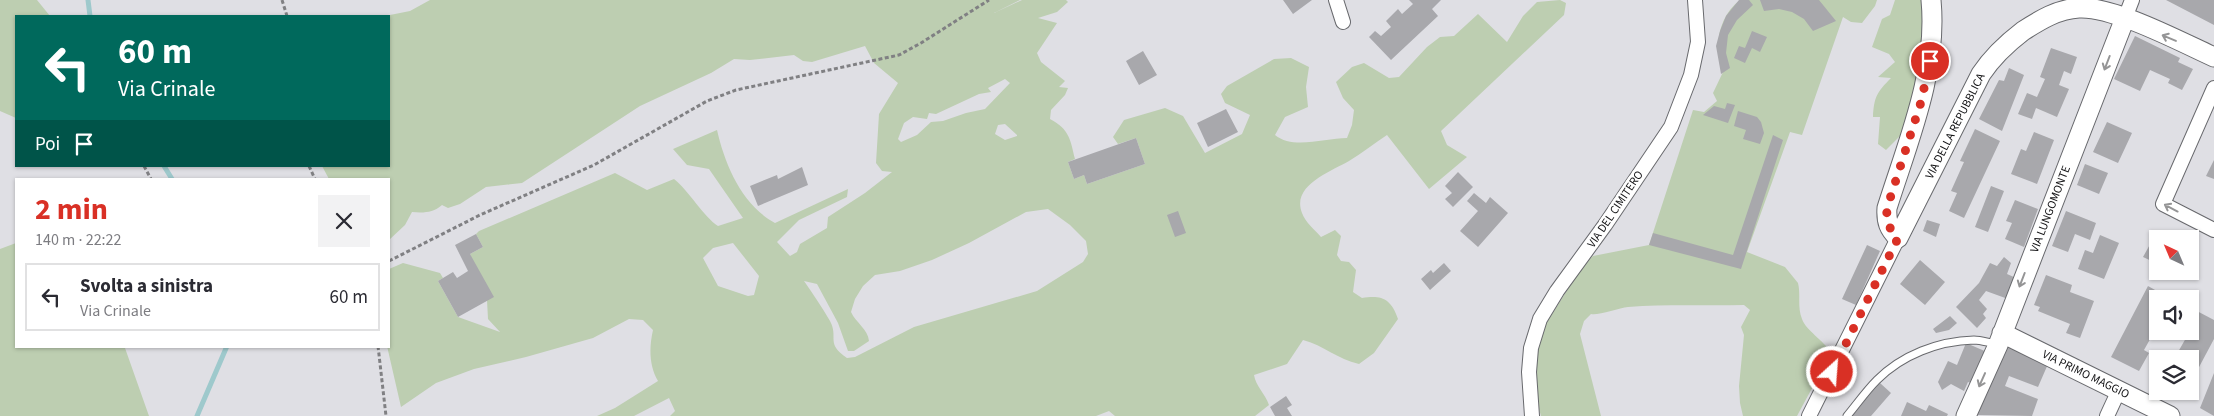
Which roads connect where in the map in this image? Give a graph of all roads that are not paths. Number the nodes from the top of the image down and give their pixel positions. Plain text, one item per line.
1 (1336, 0) edge
2 (1695, 0) edge
3 (1931, 0) edge
4 (2132, 0) edge
5 (2125, 18) junction
6 (1343, 22) dead end
7 (2214, 57) edge
8 (2214, 88) edge
9 (2214, 230) edge
10 (1898, 238) junction
11 (2000, 339) junction
12 (2119, 390) junction
13 (1532, 416) edge
14 (1809, 416) edge
15 (1847, 416) edge
16 (1966, 416) edge
17 (2107, 416) edge
18 (2170, 416) edge

1 - 6 street
2 - 13 street, VIA DEL CIMITERO
3 - 10 street
4 - 5 street, VIA LUNGOMONTE
7 -> 5 street, VIA DELLA REPUBBLICA
5 - 10 street, VIA DELLA REPUBBLICA
5 -> 11 street, VIA LUNGOMONTE
9 -> 8 street
10 - 14 street, VIA DELLA REPUBBLICA
11 - 12 street, VIA PRIMO MAGGIO
11 - 15 lane
11 -> 16 street, VIA LUNGOMONTE
12 - 17 street
12 - 18 street, VIA PRIMO MAGGIO

